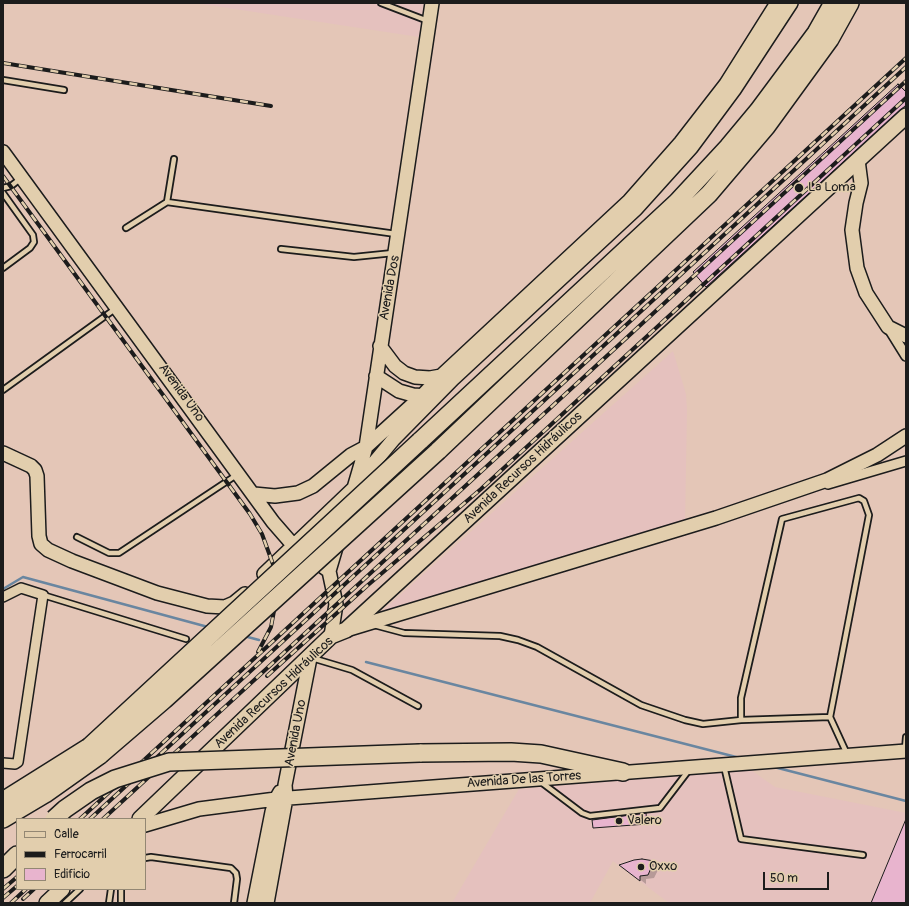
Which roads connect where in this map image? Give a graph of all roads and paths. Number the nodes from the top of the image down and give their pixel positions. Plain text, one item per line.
1 (381, 3) edge
2 (432, 3) edge
3 (833, 3) edge
4 (850, 3) edge
5 (782, 5) edge
6 (430, 22) junction
7 (3, 80) edge
8 (64, 90) dead end
9 (906, 116) edge
10 (3, 152) edge
11 (174, 159) dead end
12 (858, 160) junction
13 (22, 178) junction
14 (3, 188) edge
15 (3, 193) edge
16 (167, 202) junction
17 (126, 228) dead end
18 (399, 235) junction
19 (281, 249) dead end
20 (396, 252) junction
21 (3, 268) edge
22 (118, 307) junction
23 (888, 327) junction
24 (906, 336) edge
25 (380, 346) junction
26 (906, 356) edge
27 (376, 376) junction
28 (441, 376) junction
29 (3, 390) edge
30 (422, 396) junction
31 (435, 397) junction
32 (906, 436) edge
33 (366, 447) junction
34 (3, 453) edge
35 (906, 461) edge
36 (239, 473) junction
37 (354, 488) junction
38 (254, 494) junction
39 (716, 518) junction
40 (77, 537) dead end
41 (293, 545) junction
42 (329, 571) junction
43 (43, 595) junction
44 (3, 597) edge
45 (368, 624) junction
46 (346, 630) junction
47 (331, 636) junction
48 (186, 639) dead end
49 (310, 658) junction
50 (418, 706) dead end
51 (830, 717) junction
52 (741, 720) junction
53 (906, 737) edge
54 (94, 751) junction
55 (905, 751) edge
56 (848, 755) junction
57 (3, 763) edge
58 (726, 764) junction
59 (691, 767) junction
60 (623, 772) junction
61 (536, 779) junction
62 (281, 799) junction
63 (3, 802) edge
64 (55, 818) edge
65 (141, 818) edge
66 (3, 819) edge
67 (146, 824) edge
68 (864, 855) dead end
69 (16, 856) edge
70 (146, 858) edge
71 (3, 869) edge
72 (61, 890) edge
73 (79, 890) edge
74 (111, 890) edge
75 (121, 890) edge
76 (47, 903) edge
77 (64, 903) edge
78 (110, 903) edge
79 (121, 903) edge
80 (234, 903) edge
81 (254, 903) edge
82 (267, 903) edge

1 - 6 lane
2 - 6 main road, Avenida Dos
3 - 54 highway, bridge
4 - 54 highway, bridge
5 - 28 main road
5 - 31 main road
6 - 18 main road, Avenida Dos
7 - 8 lane
9 - 12 main road, Avenida Recursos Hidráulicos
10 - 13 main road, Avenida Uno
11 - 16 lane
12 - 23 main road
12 - 46 main road, Avenida Recursos Hidráulicos
13 - 14 lane
13 - 22 main road, Avenida Uno
15 - 21 lane
16 - 17 lane
16 - 18 lane
18 - 20 main road, Avenida Dos
19 - 20 lane
20 - 25 main road, Avenida Dos
22 - 29 lane
22 - 36 main road, Avenida Uno
23 - 24 main road
23 - 26 street
25 - 27 main road, Avenida Dos
25 - 28 main road
27 - 30 main road
27 - 33 main road, Avenida Dos
28 - 30 main road
30 - 31 main road
30 - 33 main road
31 - 37 main road
32 - 39 main road
33 - 37 main road, Avenida Dos
33 - 38 main road
34 - 41 main road
35 - 39 street
36 - 38 main road, Avenida Uno
36 - 40 lane
37 - 41 main road
37 - 42 main road, Avenida Dos
38 - 41 main road, Avenida Uno
39 - 45 main road
41 - 42 main road, Avenida Uno
42 - 47 main road
43 - 44 street
43 - 48 lane
43 - 57 street
45 - 46 main road
45 - 52 lane
46 - 47 main road, Avenida Recursos Hidráulicos
47 - 49 main road, Avenida Recursos Hidráulicos
49 - 50 lane
49 - 62 main road, Avenida Uno
49 - 65 main road, Avenida Recursos Hidráulicos
51 - 52 lane
51 - 52 lane
51 - 56 lane
53 - 55 lane
54 - 63 highway
54 - 66 highway
55 - 56 main road, Avenida De las Torres
56 - 58 main road, Avenida De las Torres
58 - 59 main road, Avenida De las Torres
58 - 68 lane
59 - 60 main road, Avenida De las Torres
59 - 61 lane
60 - 61 main road, Avenida De las Torres
60 - 64 highway, bridge
61 - 62 main road, Avenida De las Torres
62 - 67 main road, Avenida De las Torres
62 - 81 main road
62 - 82 main road
69 - 71 highway
70 - 80 lane
72 - 76 main road
73 - 77 lane
74 - 78 lane
75 - 79 lane

